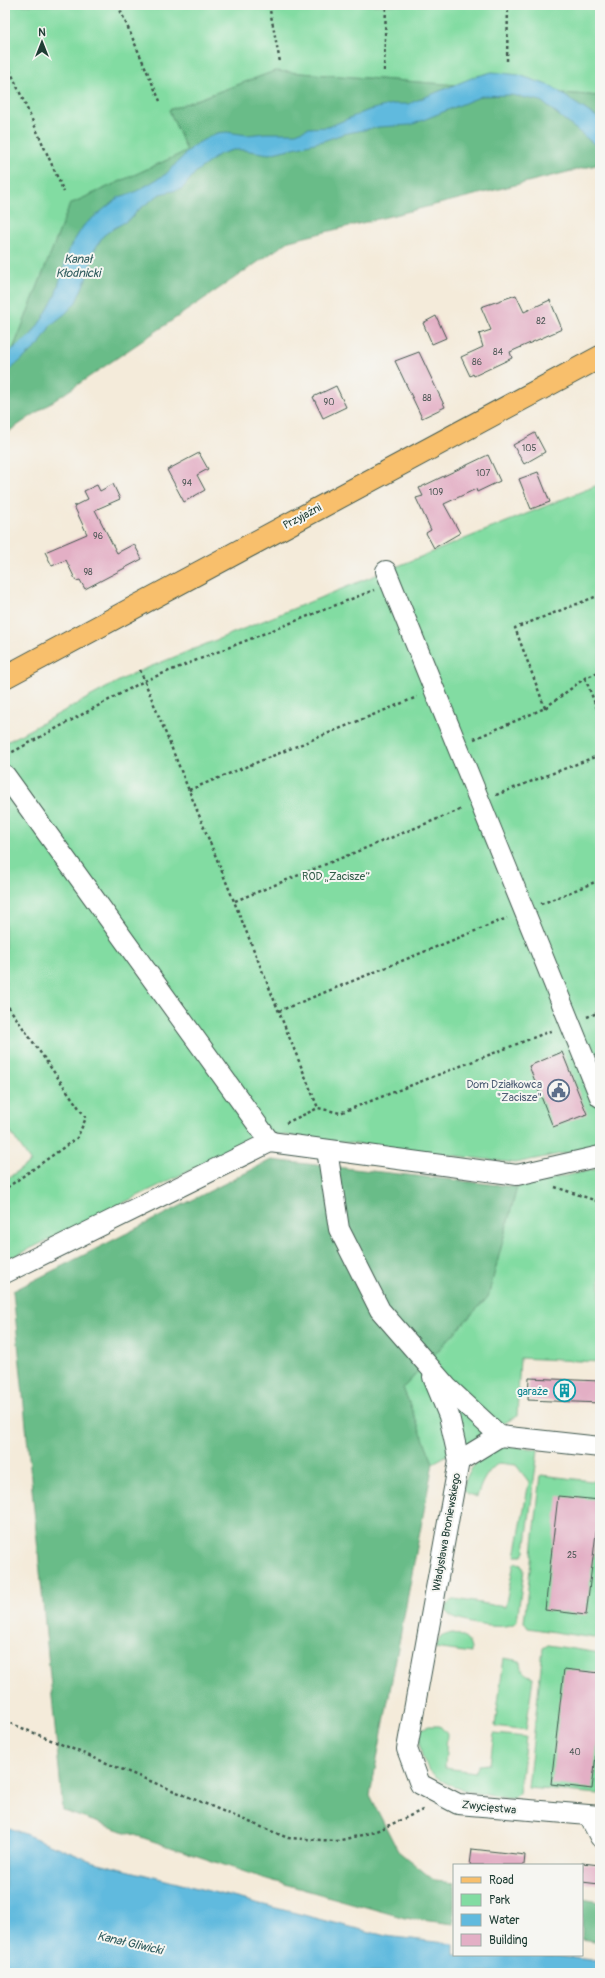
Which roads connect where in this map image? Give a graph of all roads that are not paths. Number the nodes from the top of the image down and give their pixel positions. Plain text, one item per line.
1 (600, 357) edge
2 (388, 577) road end
3 (5, 676) edge
4 (5, 774) edge
5 (600, 1097) edge
6 (267, 1138) junction
7 (327, 1150) junction
8 (600, 1156) edge
9 (5, 1273) edge
10 (429, 1365) junction
11 (500, 1436) junction
12 (600, 1447) edge
13 (459, 1460) junction
14 (407, 1749) joint
15 (595, 1816) edge
16 (600, 1837) edge

1 - 3 main road, Przyjaźni
2 - 5 street
4 - 6 street
6 - 7 street
6 - 9 street
7 - 8 street
7 - 10 street
10 - 11 street
10 - 13 street
11 - 12 street
11 - 13 street, Władysława Broniewskiego
13 - 14 street, Władysława Broniewskiego
14 - 15 street, Zwycięstwa
15 - 16 street

